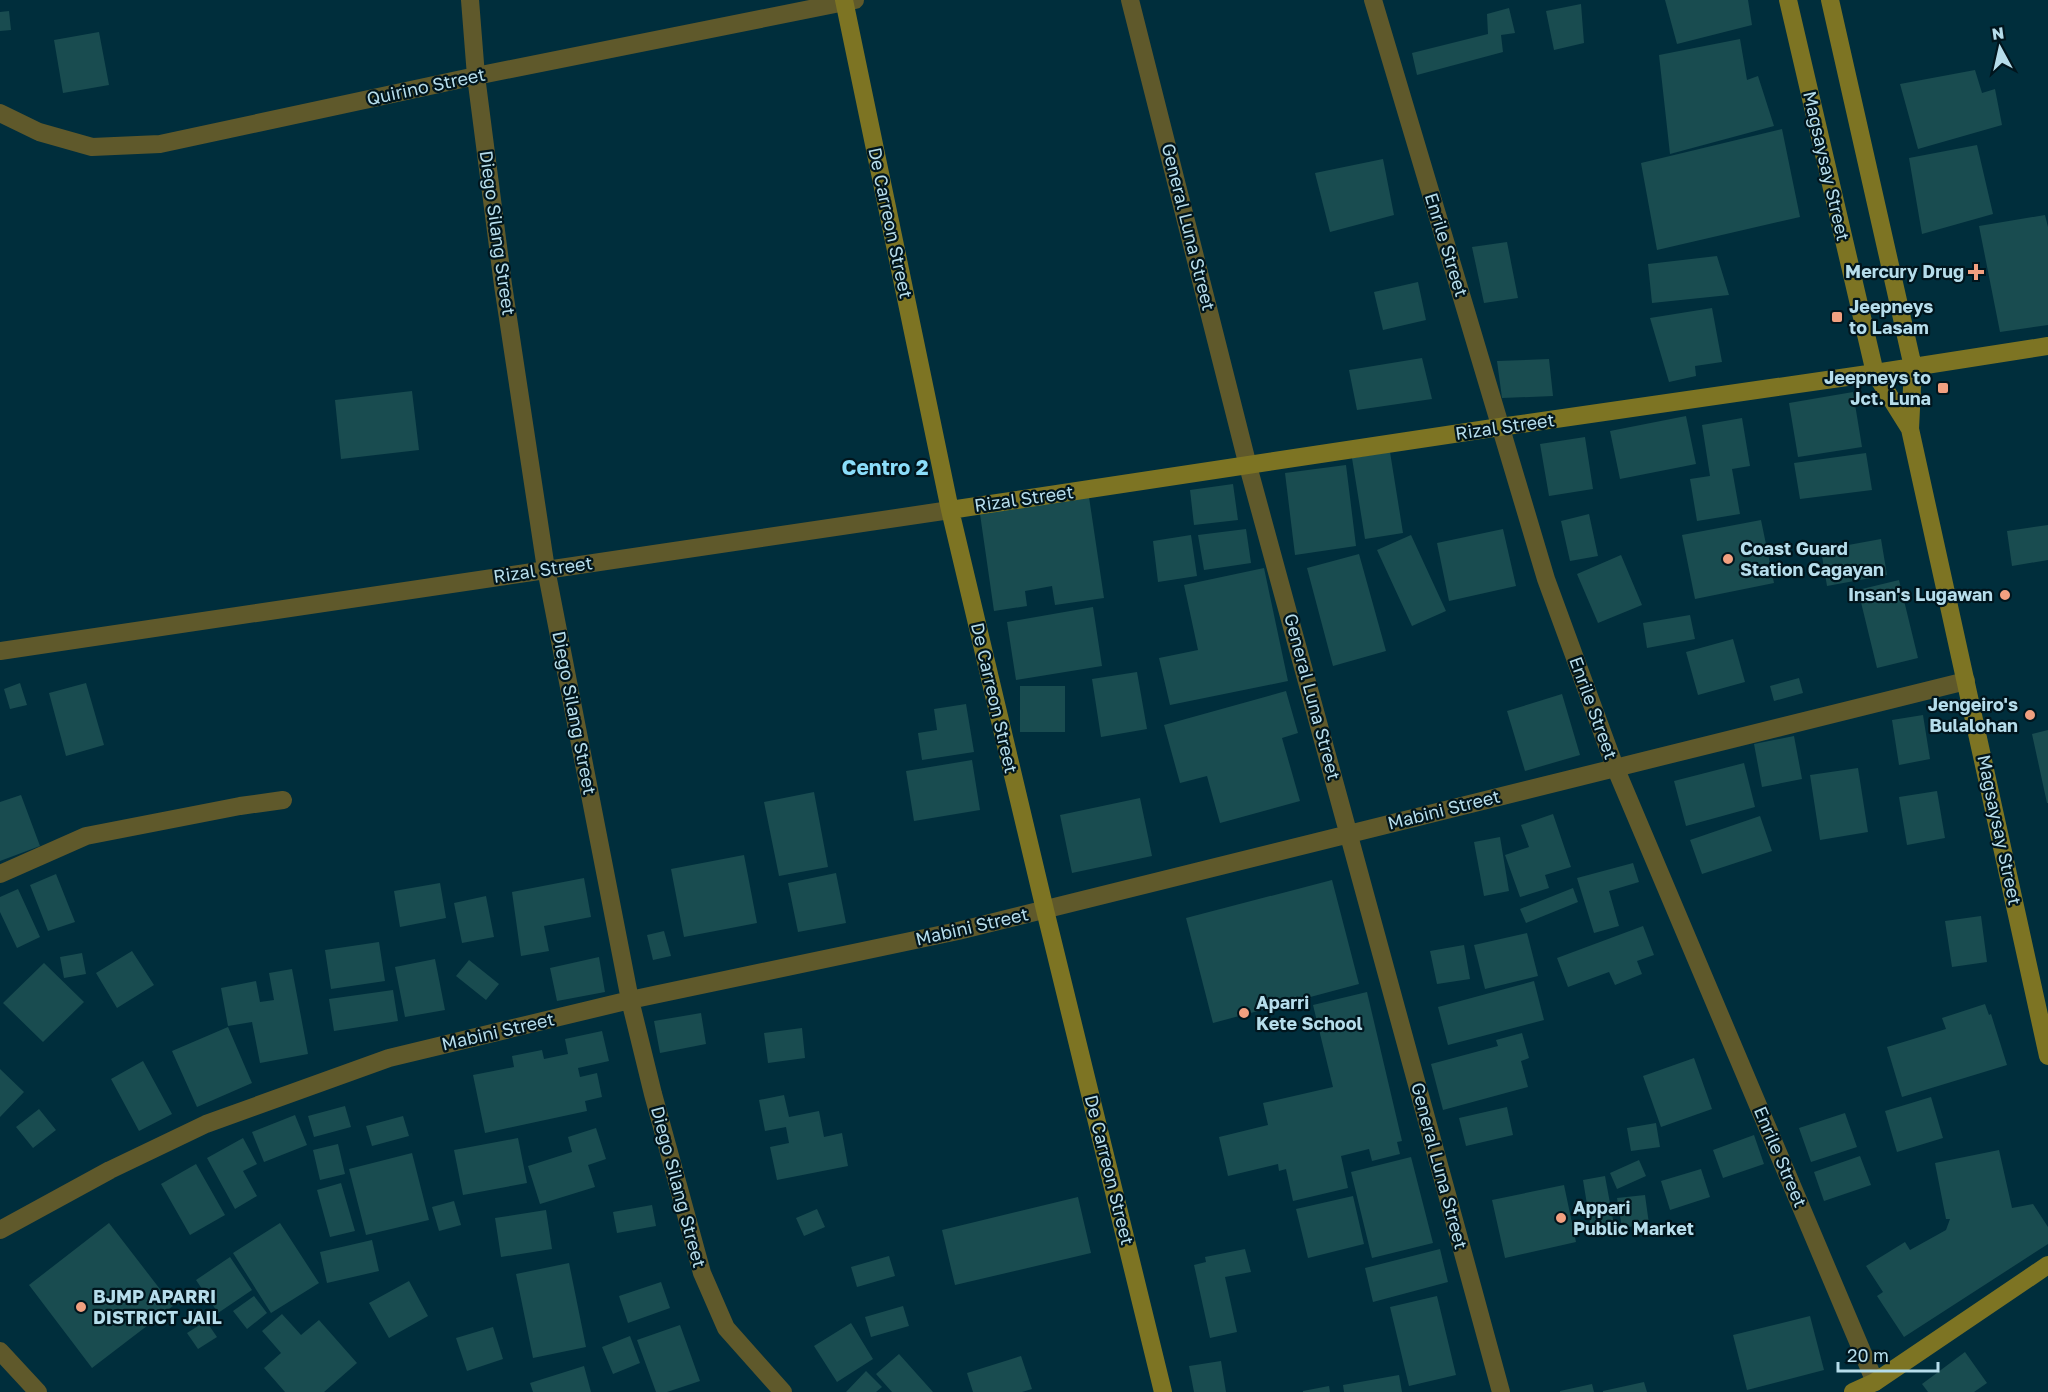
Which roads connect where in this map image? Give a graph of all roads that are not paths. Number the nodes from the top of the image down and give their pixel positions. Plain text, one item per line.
1 (470, 0) edge
2 (1130, 0) edge
3 (1373, 0) edge
4 (1788, 0) edge
5 (1830, 0) edge
6 (848, 1) edge
7 (476, 76) junction
8 (0, 113) edge
9 (2048, 346) edge
10 (1913, 367) junction
11 (1875, 373) junction
12 (1500, 427) junction
13 (1910, 429) junction
14 (1248, 466) junction
15 (950, 510) junction
16 (546, 569) junction
17 (0, 651) edge
18 (1966, 681) junction
19 (1615, 767) junction
20 (284, 800) dead end
21 (1349, 834) junction
22 (0, 874) edge
23 (1045, 910) junction
24 (630, 1000) junction
25 (2048, 1056) edge
26 (0, 1230) edge
27 (2048, 1265) edge
28 (0, 1351) edge
29 (1878, 1387) edge
30 (38, 1392) edge
31 (783, 1392) edge
32 (1163, 1392) edge
33 (1501, 1392) edge
34 (1853, 1392) edge

1 - 7 street, Diego Silang Street
2 - 14 street, General Luna Street
3 - 12 street, Enrile Street
4 - 11 street, Magsaysay Street
5 - 10 street, Magsaysay Street
6 - 7 street, Quirino Street
6 - 15 street, De Carreon Street
7 - 8 street, Quirino Street
7 - 16 street, Diego Silang Street
9 - 10 street, Rizal Street
10 - 11 street, Rizal Street
10 - 13 street, Magsaysay Street
11 - 12 street, Rizal Street
11 - 13 street, Magsaysay Street
12 - 14 street, Rizal Street
12 - 19 street, Enrile Street
13 - 18 street, Magsaysay Street
14 - 15 street, Rizal Street
14 - 21 street, General Luna Street
15 - 16 street, Rizal Street
15 - 23 street, De Carreon Street
16 - 17 street, Rizal Street
16 - 24 street, Diego Silang Street
18 - 19 street, Mabini Street
18 - 25 street, Magsaysay Street
19 - 21 street, Mabini Street
19 - 29 street, Enrile Street
20 - 22 street
21 - 23 street, Mabini Street
21 - 33 street, General Luna Street
23 - 24 street, Mabini Street
23 - 32 street, De Carreon Street
24 - 26 street, Mabini Street
24 - 31 street, Diego Silang Street
27 - 29 street
28 - 30 street
29 - 34 street

